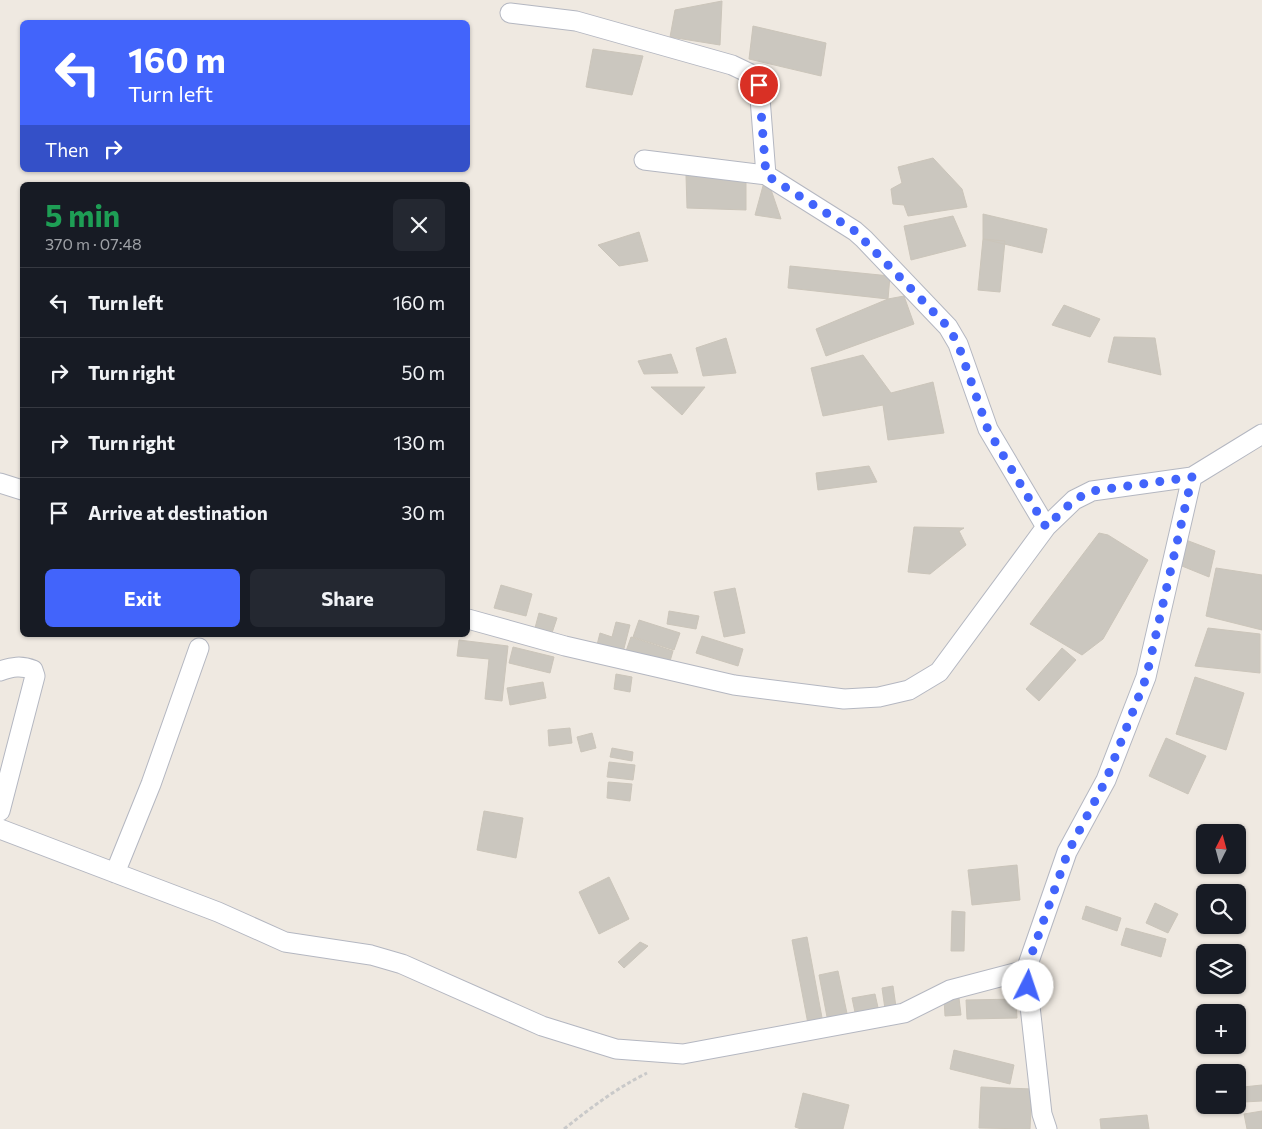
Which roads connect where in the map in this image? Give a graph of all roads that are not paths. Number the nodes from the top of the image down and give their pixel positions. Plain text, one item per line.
1 (510, 13) dead end
2 (644, 160) dead end
3 (766, 175) junction
4 (1262, 434) edge
5 (1192, 477) junction
6 (0, 483) edge
7 (20, 489) edge
8 (1046, 527) junction
9 (470, 620) edge
10 (199, 648) dead end
11 (0, 671) edge
12 (0, 811) edge
13 (0, 829) edge
14 (115, 873) junction
15 (1026, 970) junction
16 (1047, 1129) edge

1 - 3 street
2 - 3 street
3 - 8 street
4 - 5 street
5 - 8 street
5 - 15 street
6 - 7 street
8 - 9 street
10 - 14 street
11 - 12 street
13 - 14 street
14 - 15 street
15 - 16 street

